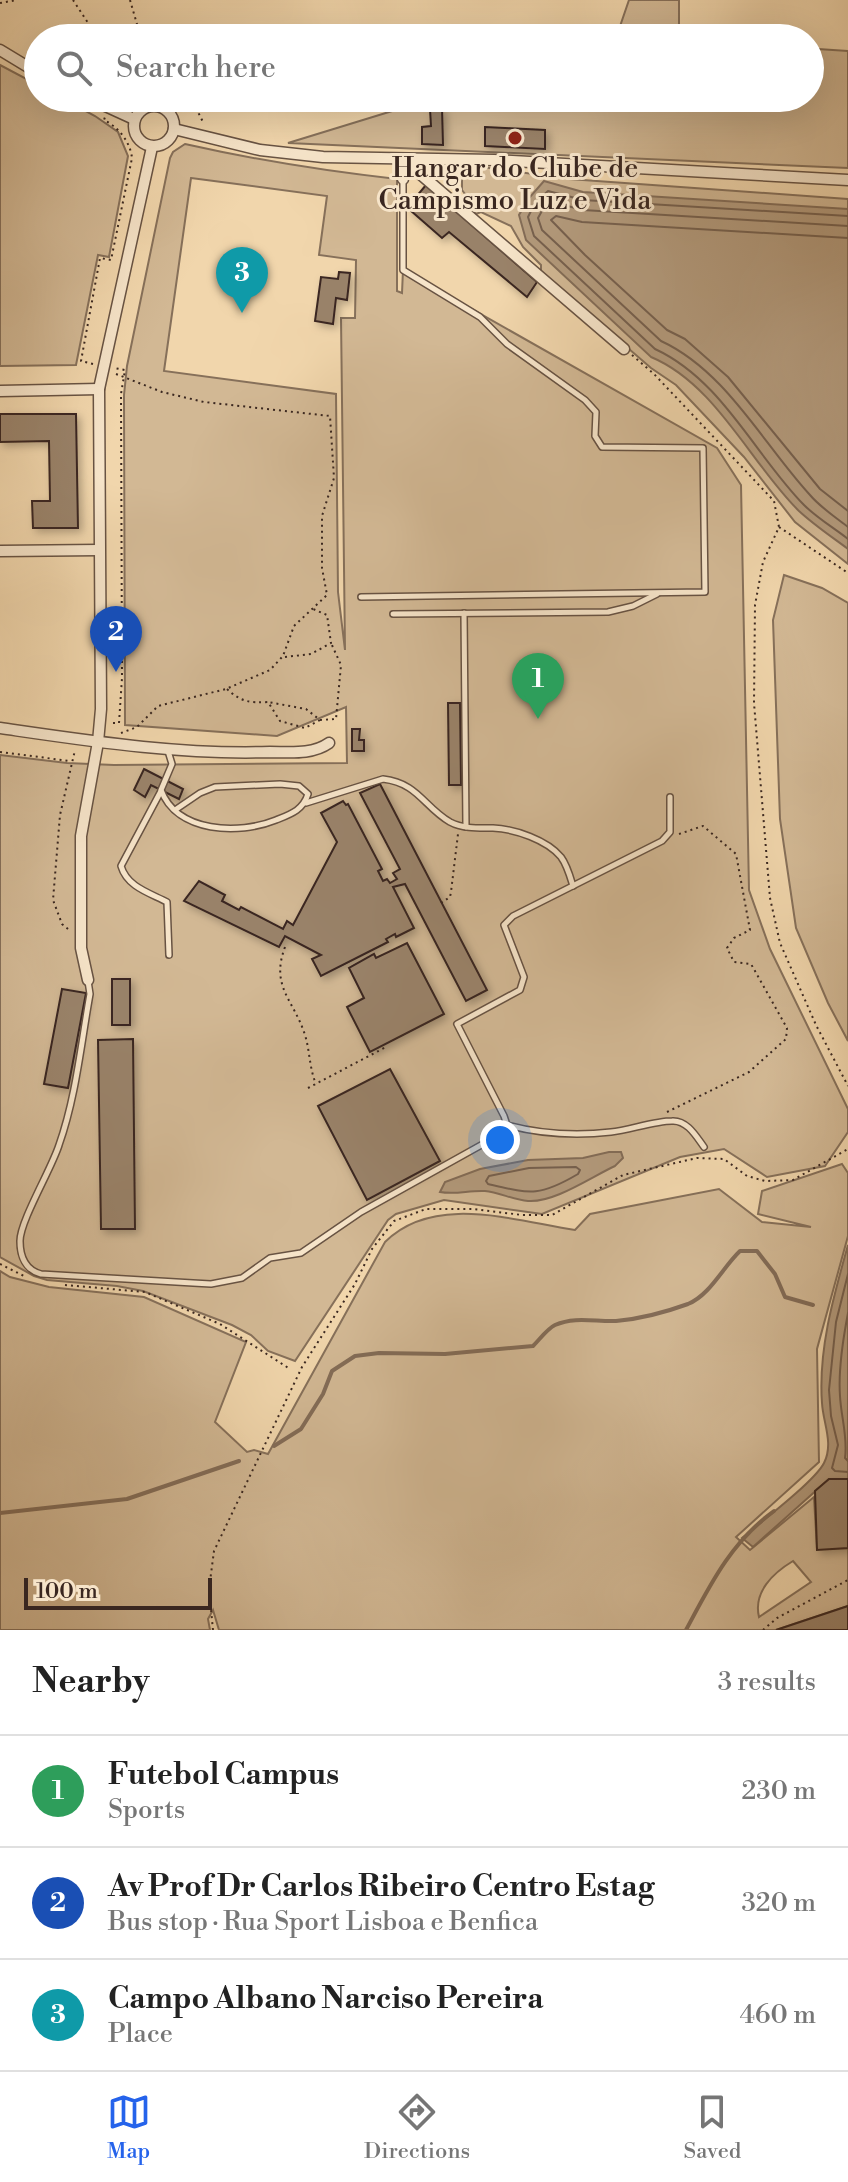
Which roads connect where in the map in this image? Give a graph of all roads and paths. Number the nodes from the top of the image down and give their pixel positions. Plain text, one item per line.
1 (17, 0) edge
2 (73, 0) edge
3 (130, 0) edge
4 (0, 3) edge
5 (89, 24) edge
6 (137, 24) edge
7 (0, 50) edge
8 (24, 65) edge
9 (119, 112) edge
10 (140, 112) edge
11 (168, 112) edge
12 (198, 112) edge
13 (134, 119) junction
14 (174, 129) junction
15 (212, 139) junction
16 (152, 147) junction
17 (404, 160) junction
18 (403, 179) joint
19 (848, 180) edge
20 (624, 349) joint
21 (103, 370) junction
22 (99, 389) junction
23 (0, 391) edge
24 (779, 527) junction
25 (99, 550) junction
26 (0, 551) edge
27 (848, 573) edge
28 (659, 593) junction
29 (361, 597) dead end
30 (313, 609) junction
31 (464, 613) junction
32 (393, 614) dead end
33 (331, 643) junction
34 (283, 656) junction
35 (226, 689) junction
36 (268, 702) junction
37 (320, 720) junction
38 (0, 728) edge
39 (98, 742) junction
40 (329, 743) dead end
41 (168, 751) junction
42 (0, 752) edge
43 (71, 761) dead end
44 (161, 790) junction
45 (670, 797) dead end
46 (305, 804) junction
47 (175, 810) junction
48 (462, 826) junction
49 (666, 836) junction
50 (573, 886) junction
51 (441, 903) dead end
52 (285, 947) dead end
53 (169, 955) dead end
54 (88, 980) joint
55 (386, 1047) dead end
56 (316, 1084) junction
57 (848, 1086) edge
58 (308, 1088) dead end
59 (659, 1116) dead end
60 (507, 1125) junction
61 (704, 1147) dead end
62 (848, 1149) edge
63 (0, 1264) edge
64 (26, 1277) dead end
65 (63, 1285) dead end
66 (290, 1369) dead end
67 (848, 1580) edge
68 (765, 1629) edge
69 (213, 1630) edge

1 - 4 path
2 - 5 path
3 - 6 path
7 - 8 street
9 - 13 street
10 - 13 street
11 - 14 street
12 - 15 path
13 - 16 street
14 - 15 street
14 - 16 street
15 - 17 street
16 - 21 street
17 - 18 street
17 - 19 street
17 - 20 street
18 - 28 lane
20 - 24 path
21 - 22 street
21 - 30 path
22 - 23 street
22 - 25 street
24 - 27 path
24 - 57 path
25 - 26 street
25 - 39 street
28 - 29 lane
28 - 31 lane
30 - 33 path
30 - 34 path
31 - 32 lane
31 - 48 lane
33 - 34 path
33 - 37 path
34 - 35 path
35 - 36 path
35 - 39 path
36 - 37 path
36 - 37 path
38 - 39 street
39 - 41 street
39 - 54 street
40 - 41 street
41 - 44 lane
42 - 43 path
44 - 47 lane
44 - 53 lane
45 - 49 lane
46 - 47 lane
46 - 47 lane
46 - 48 lane
48 - 50 lane
48 - 51 path
49 - 50 lane
49 - 59 path
50 - 60 lane
52 - 56 path
54 - 60 lane
55 - 56 path
56 - 58 path
60 - 61 lane
62 - 69 path
63 - 64 path
65 - 66 path
67 - 68 path

